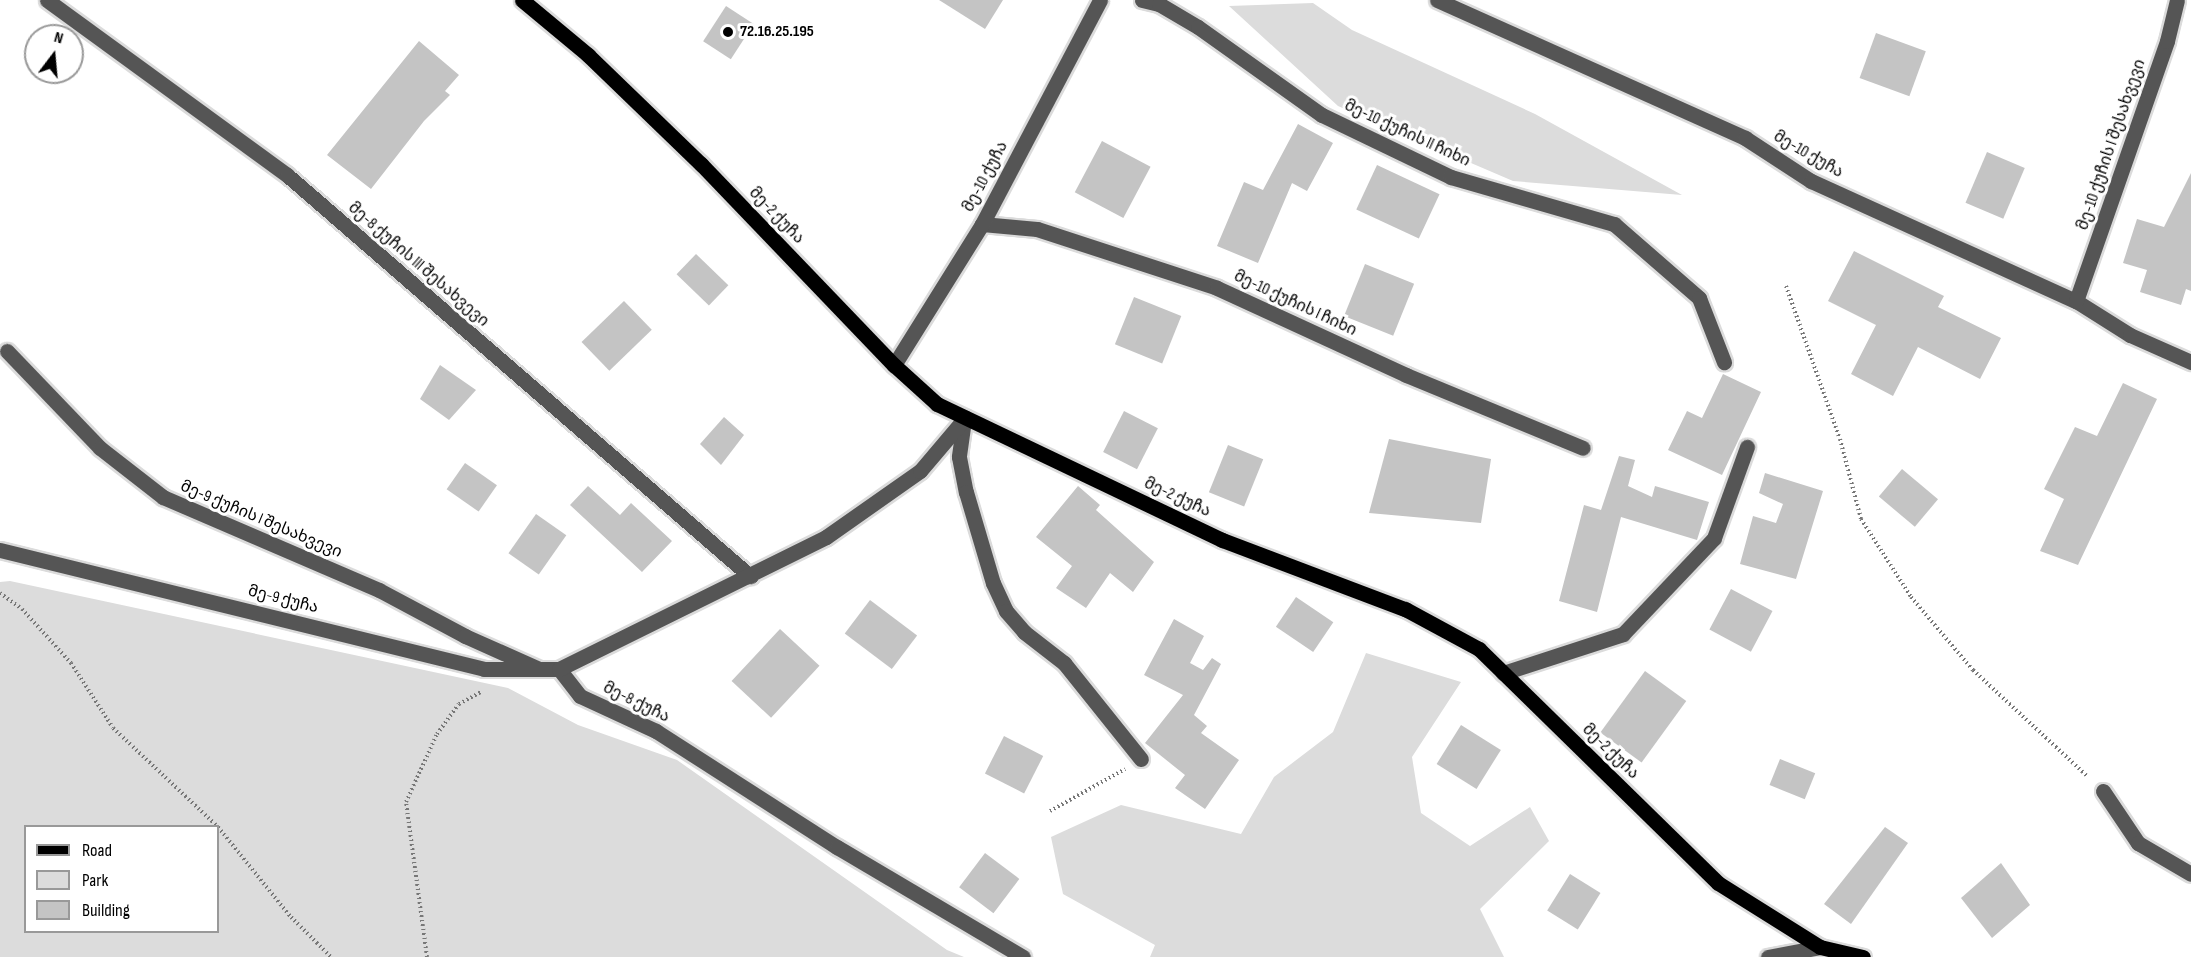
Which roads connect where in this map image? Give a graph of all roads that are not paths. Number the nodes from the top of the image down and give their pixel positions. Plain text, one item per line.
1 (46, 0) edge
2 (522, 0) edge
3 (1100, 0) edge
4 (1142, 0) edge
5 (1437, 0) edge
6 (2177, 0) edge
7 (982, 224) junction
8 (2076, 301) junction
9 (7, 351) dead end
10 (1724, 362) dead end
11 (2191, 362) edge
12 (894, 366) junction
13 (965, 417) junction
14 (1747, 447) dead end
15 (1582, 448) dead end
16 (0, 550) edge
17 (750, 576) junction
18 (537, 668) junction
19 (559, 669) junction
20 (1503, 673) junction
21 (1141, 759) road end
22 (2103, 791) road end
23 (2191, 874) edge
24 (1820, 947) junction
25 (1023, 957) edge
26 (1768, 957) edge
27 (1863, 957) edge

1 - 17 street, მე-8 ქუჩის III შესახვევი
2 - 12 main road, მე-2 ქუჩა
3 - 7 street, მე-10 ქუჩა
4 - 10 street, მე-10 ქუჩის II ჩიხი
5 - 8 street, მე-10 ქუჩა
6 - 8 street, მე-10 ქუჩის I შესახვევი
7 - 12 street, მე-10 ქუჩა
7 - 15 street, მე-10 ქუჩის I ჩიხი
8 - 11 street, მე-10 ქუჩა
9 - 18 street, მე-9 ქუჩის I შესახვევი
12 - 13 main road, მე-2 ქუჩა
13 - 17 street
13 - 20 main road, მე-2 ქუჩა
13 - 21 street
14 - 20 street
16 - 18 street, მე-9 ქუჩა
17 - 19 street
18 - 19 street, მე-9 ქუჩა
19 - 25 street, მე-8 ქუჩა
20 - 24 main road, მე-2 ქუჩა
22 - 23 street
24 - 26 street
24 - 27 main road, მე-2 ქუჩა

